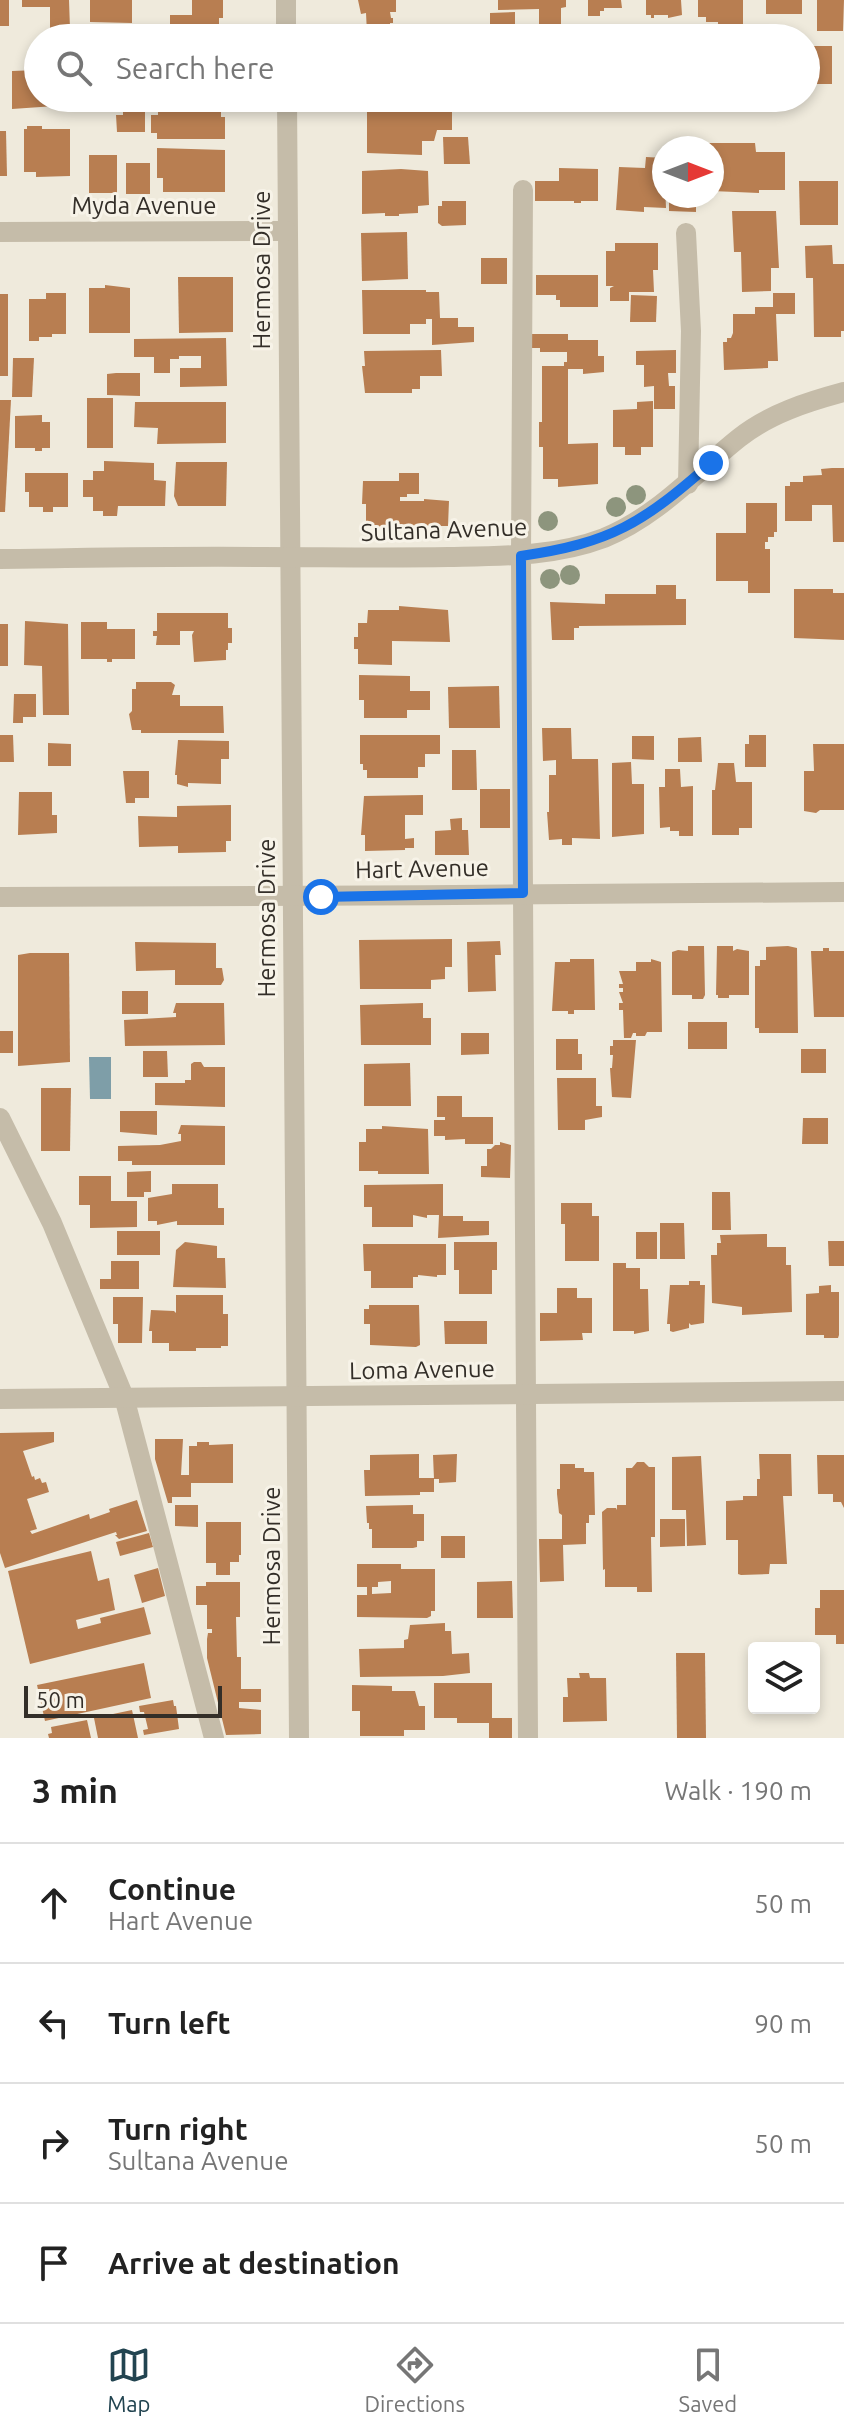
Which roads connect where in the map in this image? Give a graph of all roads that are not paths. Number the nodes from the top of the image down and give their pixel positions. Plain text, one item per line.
1 (286, 0) edge
2 (286, 24) edge
3 (287, 112) edge
4 (523, 190) dead end
5 (287, 231) junction
6 (0, 232) edge
7 (686, 233) dead end
8 (844, 392) edge
9 (688, 484) junction
10 (521, 556) junction
11 (0, 559) edge
12 (291, 559) junction
13 (844, 892) edge
14 (523, 893) junction
15 (0, 897) edge
16 (293, 897) junction
17 (0, 1118) edge
18 (844, 1391) edge
19 (527, 1395) junction
20 (297, 1396) junction
21 (124, 1397) junction
22 (0, 1399) edge
23 (214, 1738) edge
24 (299, 1738) edge
25 (528, 1738) edge

1 - 2 street
3 - 5 street, Hermosa Drive
4 - 10 street
5 - 6 street, Myda Avenue
5 - 12 street, Hermosa Drive
7 - 9 street
8 - 9 street, Sultana Avenue
9 - 10 street, Sultana Avenue
10 - 12 street, Sultana Avenue
10 - 14 street
11 - 12 street, Sultana Avenue
12 - 16 street, Hermosa Drive
13 - 14 street, Hart Avenue
14 - 16 street, Hart Avenue
14 - 19 street
15 - 16 street, Hart Avenue
16 - 20 street, Hermosa Drive
17 - 21 street
18 - 19 street, Loma Avenue
19 - 20 street, Loma Avenue
19 - 25 street
20 - 21 street, Loma Avenue
20 - 24 street, Hermosa Drive
21 - 22 street, Loma Avenue
21 - 23 street

